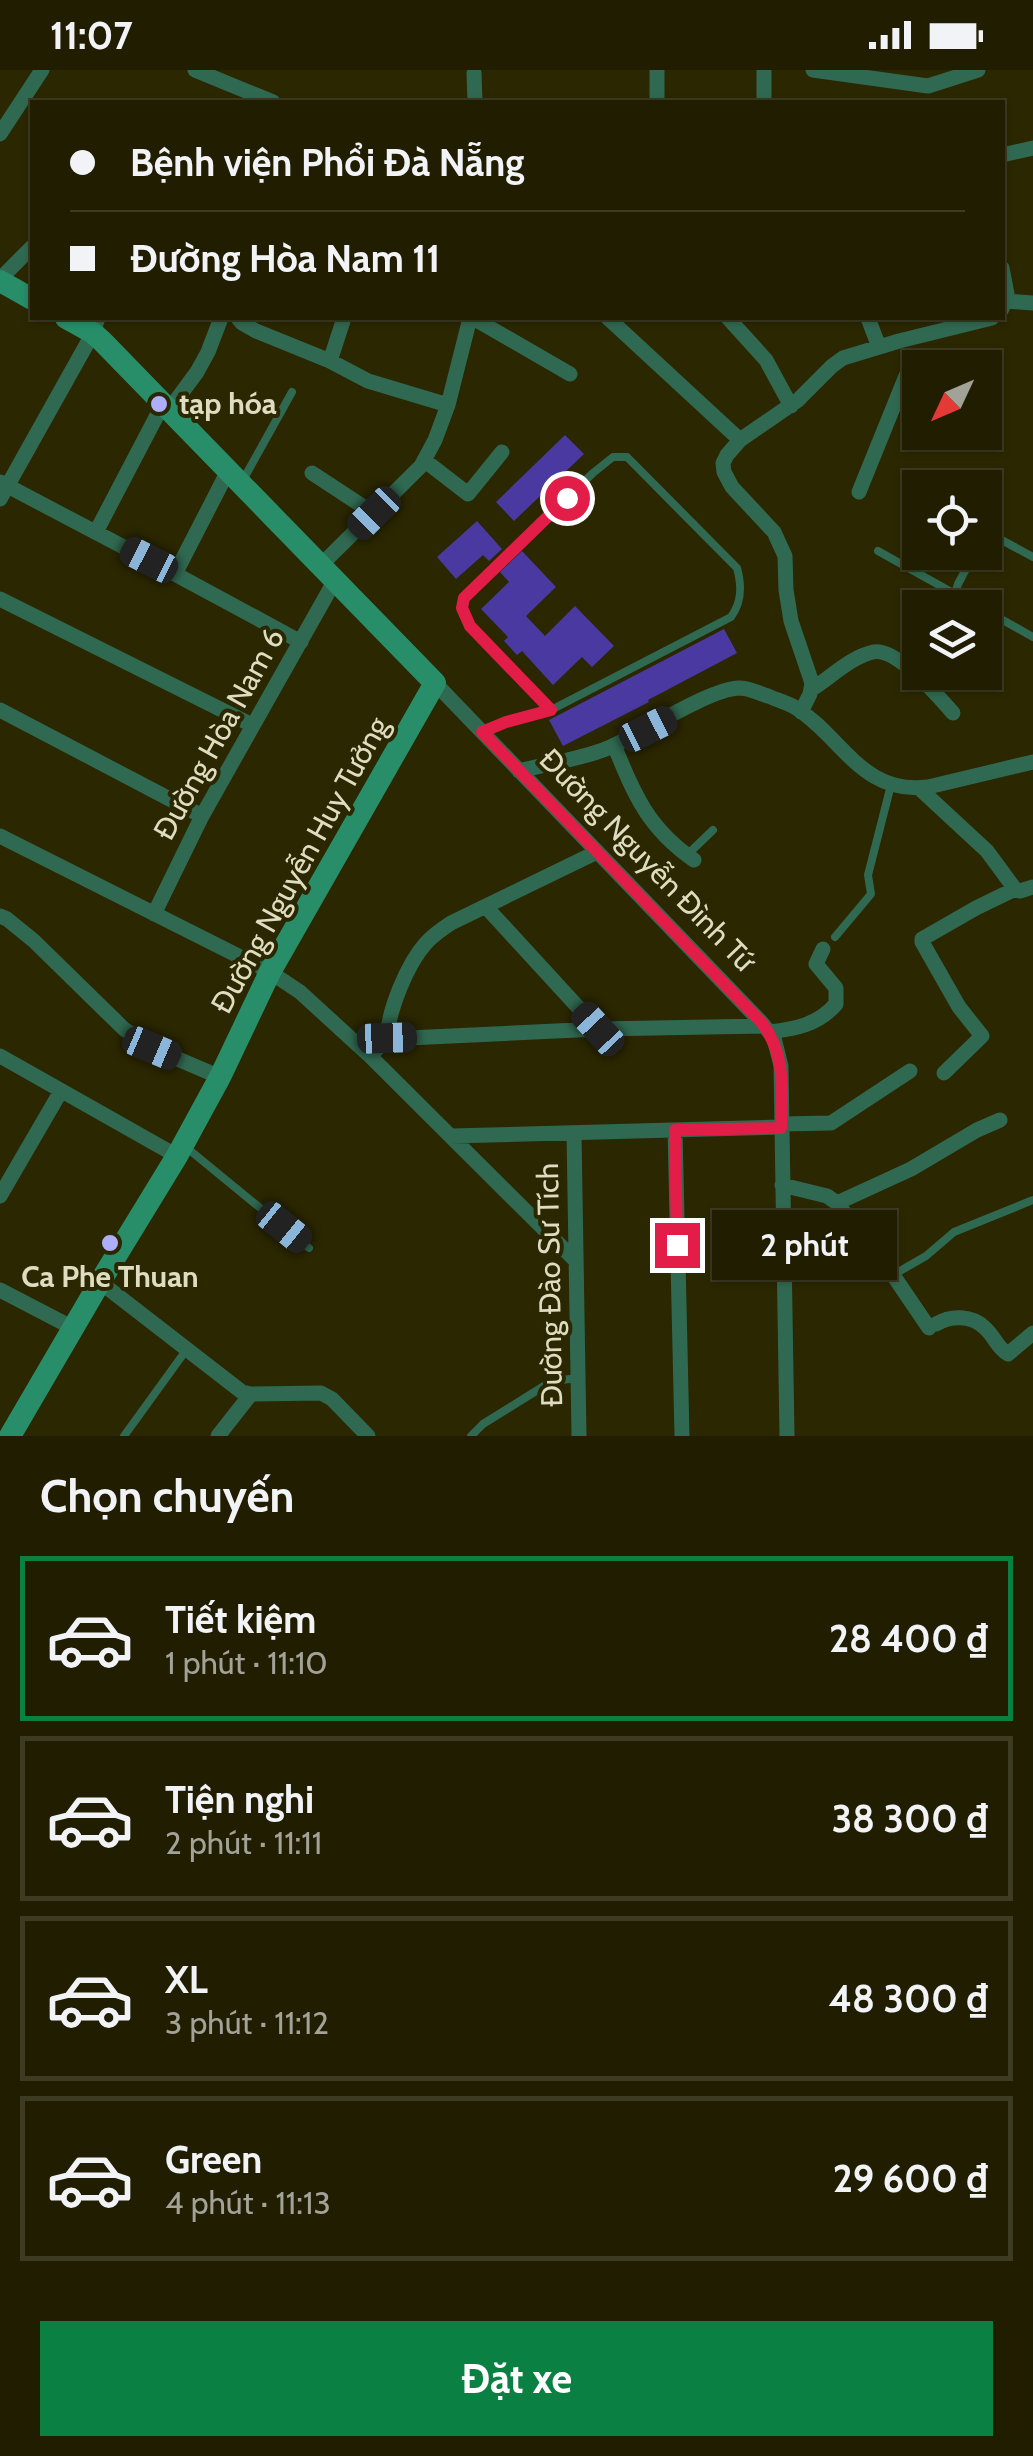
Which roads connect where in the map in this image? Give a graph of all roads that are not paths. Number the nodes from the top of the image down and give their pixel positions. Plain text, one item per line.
1 (42, 70) edge
2 (194, 70) edge
3 (657, 70) edge
4 (764, 70) edge
5 (814, 70) edge
6 (978, 70) edge
7 (474, 71) edge
8 (268, 100) edge
9 (475, 100) edge
10 (657, 100) edge
11 (764, 100) edge
12 (0, 134) edge
13 (1033, 148) edge
14 (1005, 154) edge
15 (30, 249) edge
16 (1, 284) edge
17 (30, 298) edge
18 (1033, 304) edge
19 (1005, 305) edge
20 (220, 320) edge
21 (240, 320) edge
22 (343, 320) edge
23 (471, 320) edge
24 (476, 320) edge
25 (610, 320) edge
26 (730, 320) edge
27 (869, 320) edge
28 (984, 320) edge
29 (96, 325) edge
30 (899, 341) junction
31 (879, 347) junction
32 (904, 350) edge
33 (330, 361) junction
34 (570, 374) dead end
35 (292, 392) dead end
36 (902, 397) edge
37 (448, 404) junction
38 (791, 406) junction
39 (166, 407) junction
40 (740, 440) junction
41 (502, 452) dead end
42 (424, 460) junction
43 (312, 474) dead end
44 (235, 477) junction
45 (2, 489) edge
46 (859, 492) dead end
47 (374, 513) junction
48 (96, 532) junction
49 (1002, 540) edge
50 (878, 551) dead end
51 (1033, 557) edge
52 (176, 574) junction
53 (327, 574) junction
54 (948, 590) edge
55 (0, 599) edge
56 (1002, 620) edge
57 (1033, 637) edge
58 (300, 642) junction
59 (902, 662) edge
60 (435, 683) junction
61 (812, 689) junction
62 (936, 690) edge
63 (0, 710) edge
64 (551, 710) junction
65 (801, 712) junction
66 (953, 714) dead end
67 (252, 725) junction
68 (482, 732) junction
69 (614, 746) junction
70 (1033, 762) edge
71 (519, 771) junction
72 (891, 785) junction
73 (919, 788) junction
74 (202, 816) junction
75 (713, 830) dead end
76 (0, 836) edge
77 (597, 852) junction
78 (691, 858) joint
79 (1033, 887) edge
80 (1015, 889) junction
81 (486, 907) junction
82 (154, 914) junction
83 (0, 916) edge
84 (829, 943) joint
85 (270, 972) junction
86 (598, 1029) junction
87 (767, 1029) junction
88 (387, 1038) junction
89 (0, 1056) edge
90 (370, 1056) junction
91 (910, 1071) dead end
92 (944, 1073) dead end
93 (220, 1077) junction
94 (61, 1090) junction
95 (1000, 1120) dead end
96 (781, 1126) junction
97 (675, 1130) junction
98 (574, 1133) junction
99 (451, 1136) junction
100 (180, 1151) junction
101 (3, 1185) edge
102 (782, 1186) junction
103 (1033, 1200) edge
104 (837, 1203) junction
105 (857, 1229) junction
106 (309, 1248) dead end
107 (783, 1254) junction
108 (576, 1261) junction
109 (894, 1275) junction
110 (100, 1282) junction
111 (0, 1290) edge
112 (72, 1328) junction
113 (1033, 1333) edge
114 (187, 1349) junction
115 (579, 1378) junction
116 (251, 1394) junction
117 (10, 1436) edge
118 (124, 1436) edge
119 (218, 1436) edge
120 (368, 1436) edge
121 (471, 1436) edge
122 (580, 1436) edge
123 (682, 1436) edge
124 (786, 1436) edge

1 - 12 street
2 - 8 street
3 - 10 street
4 - 11 street
5 - 6 street
7 - 9 street
13 - 14 street
15 - 16 street
16 - 17 street
18 - 19 street
20 - 39 street
21 - 33 street
22 - 33 street
23 - 37 street, Đường Hòa Nam 6
24 - 34 street
25 - 40 street
26 - 38 street
27 - 31 street
28 - 30 street
29 - 39 street, Đường Nguyễn Đình Tứ
29 - 45 street
30 - 31 street
30 - 32 street
31 - 38 street
33 - 37 street
35 - 44 lane
36 - 46 street
37 - 42 street, Đường Hòa Nam 6
38 - 40 street
39 - 44 street, Đường Nguyễn Đình Tứ
39 - 48 street
40 - 61 street
41 - 42 street
42 - 47 street, Đường Hòa Nam 6
43 - 47 street
44 - 52 street
44 - 53 street, Đường Nguyễn Đình Tứ
45 - 48 street
47 - 53 street, Đường Hòa Nam 6
48 - 52 street
49 - 51 lane
50 - 54 lane
52 - 58 street
53 - 58 street, Đường Hòa Nam 6
53 - 60 street, Đường Nguyễn Đình Tứ
55 - 67 street
56 - 57 lane
58 - 67 street, Đường Hòa Nam 6
59 - 61 street
60 - 68 street, Đường Nguyễn Đình Tứ
60 - 85 street, Đường Nguyễn Huy Tưởng
61 - 65 street
62 - 66 street
63 - 74 street
64 - 64 lane
64 - 68 lane
65 - 69 street
65 - 72 street
67 - 74 street, Đường Hòa Nam 6
68 - 71 street, Đường Nguyễn Đình Tứ
69 - 71 street
69 - 78 street
70 - 73 street
71 - 77 street, Đường Nguyễn Đình Tứ
72 - 73 street
72 - 84 lane
73 - 80 street
74 - 82 street, Đường Hòa Nam 6
75 - 78 lane
76 - 82 street
77 - 81 street
77 - 87 street, Đường Nguyễn Đình Tứ
79 - 80 street
80 - 92 street
81 - 86 street
81 - 88 street
82 - 85 street
83 - 93 street
84 - 87 street
85 - 90 street
85 - 93 street, Đường Nguyễn Huy Tưởng
86 - 87 street
86 - 88 street
87 - 96 street, Đường Nguyễn Đình Tứ
88 - 90 street
89 - 94 street
90 - 99 street
91 - 96 street
93 - 100 street, Đường Nguyễn Huy Tưởng
94 - 100 street
94 - 101 street
95 - 104 street
96 - 97 street
96 - 102 street, Đường Nguyễn Đình Tứ
97 - 98 street
97 - 123 street
98 - 99 street
98 - 108 street, Đường Đào Sư Tích
99 - 108 street
100 - 106 lane
100 - 110 street, Đường Nguyễn Huy Tưởng
102 - 104 street
102 - 107 street, Đường Nguyễn Đình Tứ
103 - 109 lane
104 - 105 street
105 - 107 street
105 - 109 street
107 - 124 street, Đường Nguyễn Đình Tứ
108 - 115 street, Đường Đào Sư Tích
109 - 113 street
110 - 112 street, Đường Nguyễn Huy Tưởng
110 - 114 street
111 - 112 street
112 - 117 street, Đường Nguyễn Huy Tưởng
114 - 116 street
114 - 118 lane
115 - 121 lane
115 - 122 street, Đường Đào Sư Tích
116 - 119 street
116 - 120 street

